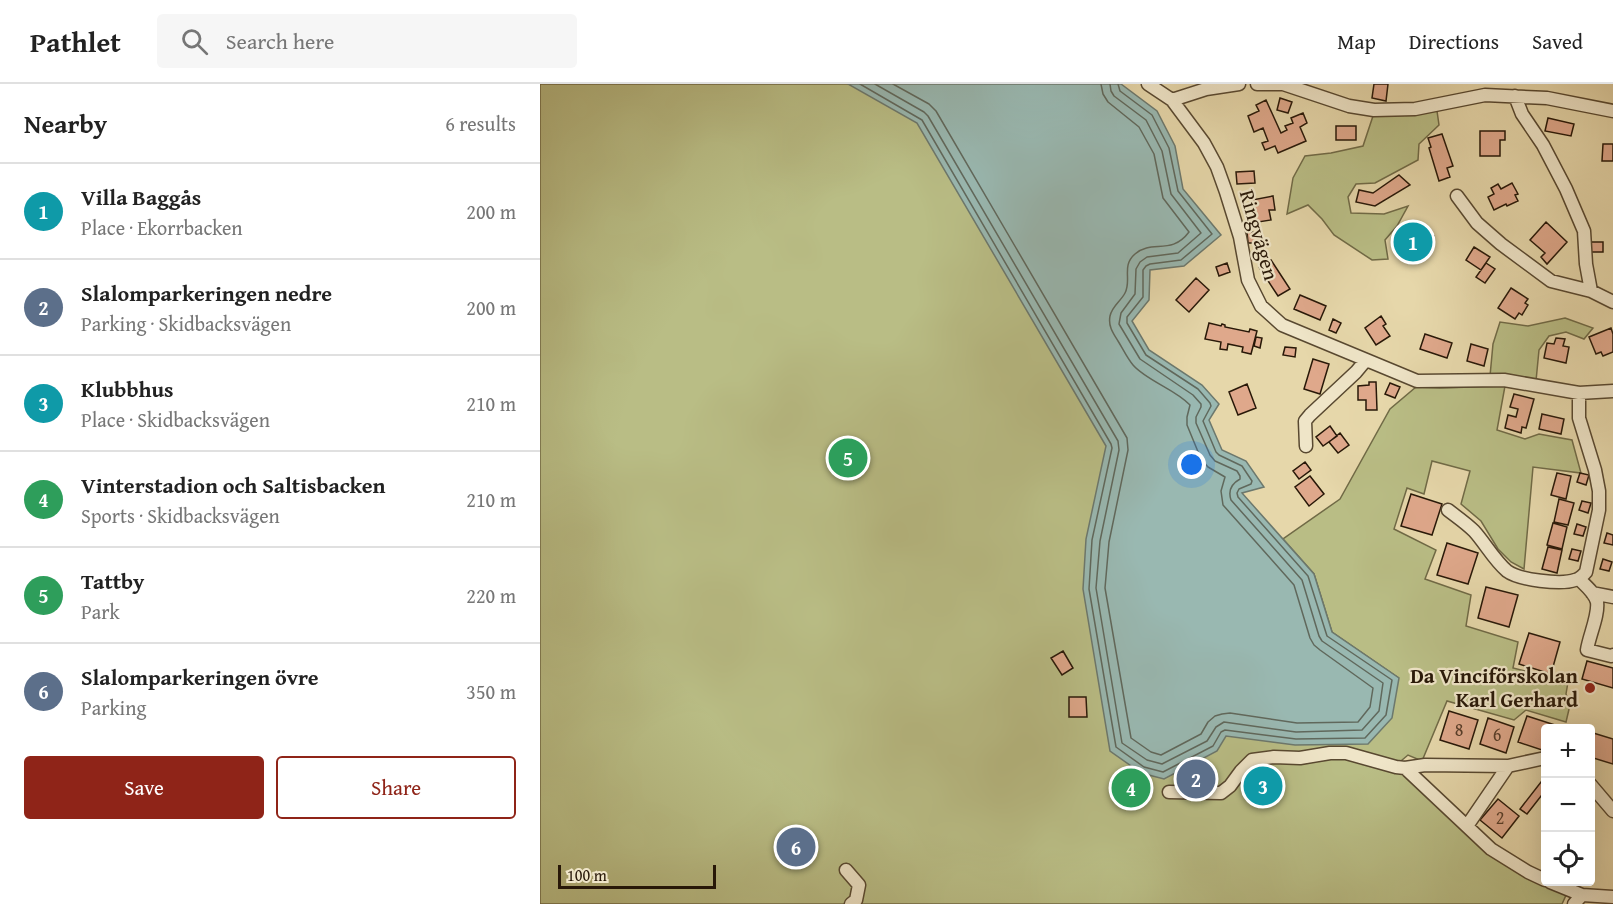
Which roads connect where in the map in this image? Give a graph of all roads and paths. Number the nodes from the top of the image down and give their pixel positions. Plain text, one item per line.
1 (1148, 84) edge
2 (1239, 84) edge
3 (1257, 84) edge
4 (1485, 90) edge
5 (1515, 96) junction
6 (1172, 100) junction
7 (1613, 111) edge
8 (1457, 196) dead end
9 (1592, 291) junction
10 (1613, 302) edge
11 (1366, 360) junction
12 (1613, 391) edge
13 (1579, 393) junction
14 (1306, 446) dead end
15 (1448, 510) dead end
16 (1579, 579) junction
17 (1592, 593) junction
18 (1613, 597) edge
19 (1613, 655) edge
20 (1541, 759) edge
21 (1508, 766) junction
22 (1405, 768) junction
23 (1595, 790) edge
24 (1169, 792) dead end
25 (1613, 811) edge
26 (1467, 826) junction
27 (846, 870) dead end
28 (1541, 878) edge
29 (1556, 886) edge
30 (1613, 897) edge
31 (1577, 901) edge
32 (851, 904) edge
33 (1564, 904) edge

1 - 6 street, Ringvägen
2 - 6 street
3 - 4 street
4 - 5 street
5 - 7 street
5 - 9 street
6 - 11 street, Ringvägen
8 - 9 street
9 - 10 street
11 - 13 street, Ringvägen
11 - 14 street
12 - 13 street, Ringvägen
13 - 16 street
15 - 16 street
16 - 17 street
17 - 18 street
17 - 19 street
20 - 21 street
21 - 22 street
21 - 26 street
22 - 24 street
22 - 26 street
23 - 25 street
26 - 28 street
27 - 32 street
29 - 31 street
30 - 31 street
31 - 33 street

